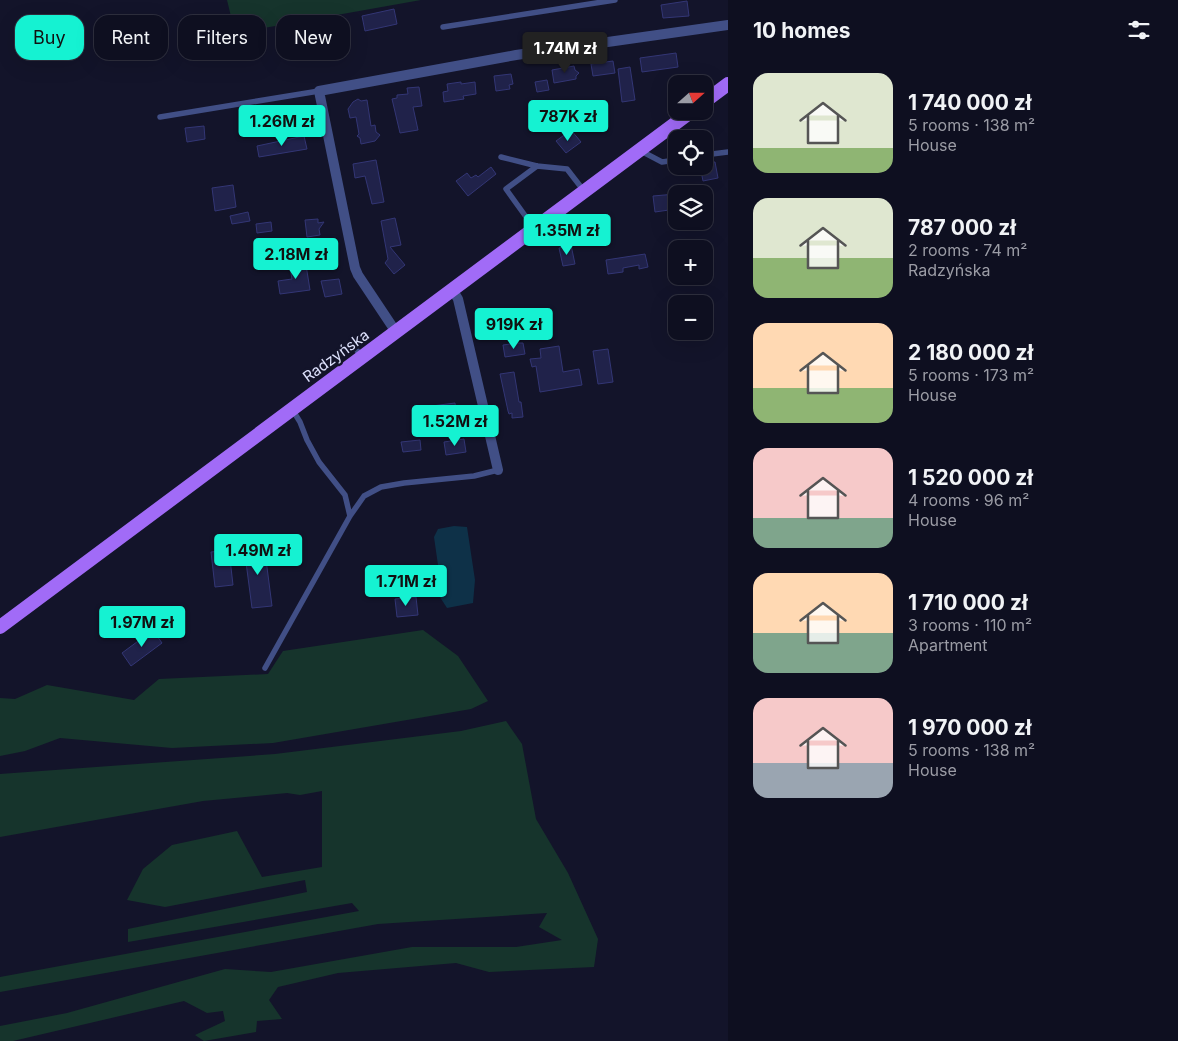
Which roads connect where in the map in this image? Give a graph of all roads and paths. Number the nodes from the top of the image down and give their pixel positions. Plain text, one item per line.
1 (615, 0) edge
2 (728, 25) edge
3 (443, 27) dead end
4 (728, 84) edge
5 (320, 91) junction
6 (713, 95) edge
7 (160, 117) dead end
8 (680, 120) edge
9 (639, 150) junction
10 (728, 152) edge
11 (713, 154) edge
12 (501, 158) dead end
13 (668, 161) edge
14 (537, 166) junction
15 (584, 192) junction
16 (534, 228) junction
17 (452, 289) junction
18 (396, 332) junction
19 (352, 344) dead end
20 (362, 358) junction
21 (292, 409) junction
22 (498, 470) joint
23 (350, 516) junction
24 (0, 627) edge
25 (265, 668) dead end

1 - 3 lane
2 - 5 street
4 - 6 main road
5 - 7 lane
5 - 18 street
8 - 9 main road, Radzyńska
9 - 13 lane
9 - 15 main road, Radzyńska
10 - 11 lane
12 - 14 lane
14 - 15 lane
14 - 16 lane
15 - 16 main road, Radzyńska
16 - 17 main road, Radzyńska
17 - 18 main road, Radzyńska
17 - 22 street
18 - 20 main road, Radzyńska
19 - 20 lane
20 - 21 main road, Radzyńska
21 - 23 lane
21 - 24 main road, Radzyńska
22 - 23 lane
23 - 25 lane

